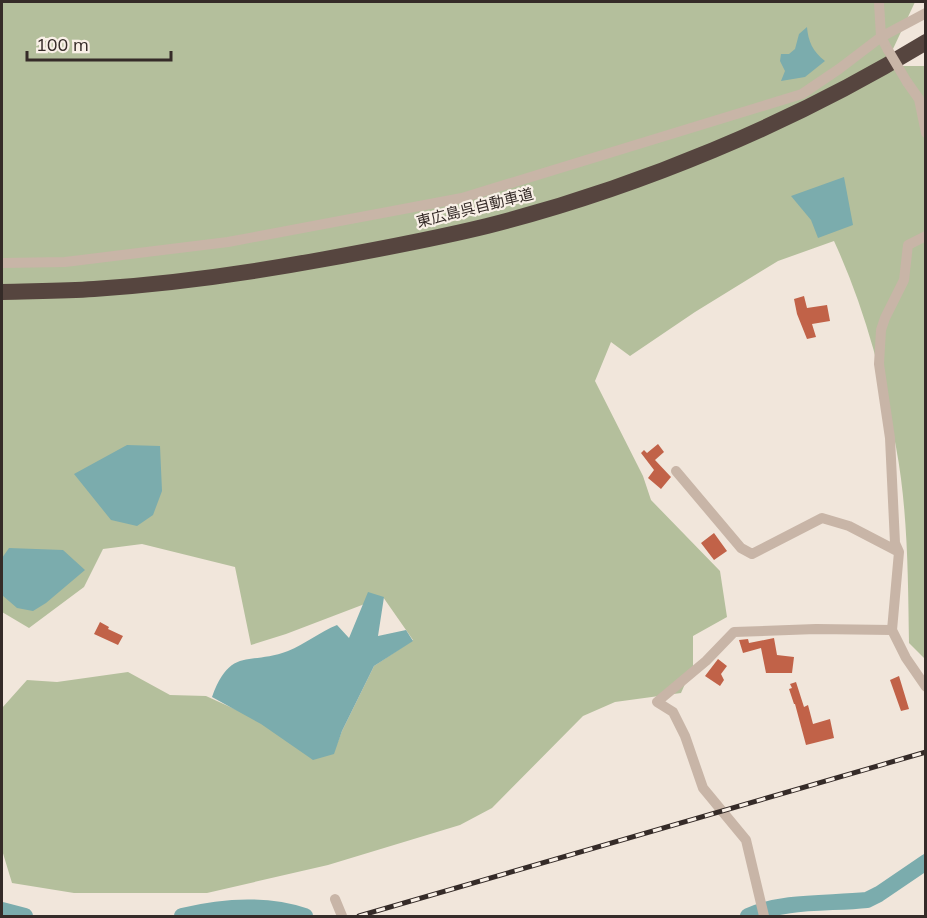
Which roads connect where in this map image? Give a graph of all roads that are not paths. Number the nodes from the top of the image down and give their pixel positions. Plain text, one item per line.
1 (879, 2) edge
2 (926, 13) edge
3 (880, 37) junction
4 (926, 42) edge
5 (926, 133) edge
6 (926, 236) edge
7 (2, 263) edge
8 (2, 292) edge
9 (676, 471) dead end
10 (899, 552) junction
11 (892, 630) junction
12 (926, 687) edge
13 (335, 899) dead end
14 (342, 916) edge
15 (764, 916) edge

1 - 3 street
2 - 3 street
3 - 5 street, bridge
3 - 7 street
4 - 8 highway, 東広島呉自動車道
6 - 10 street
9 - 10 street
10 - 11 street
11 - 12 street
11 - 15 street
13 - 14 street

